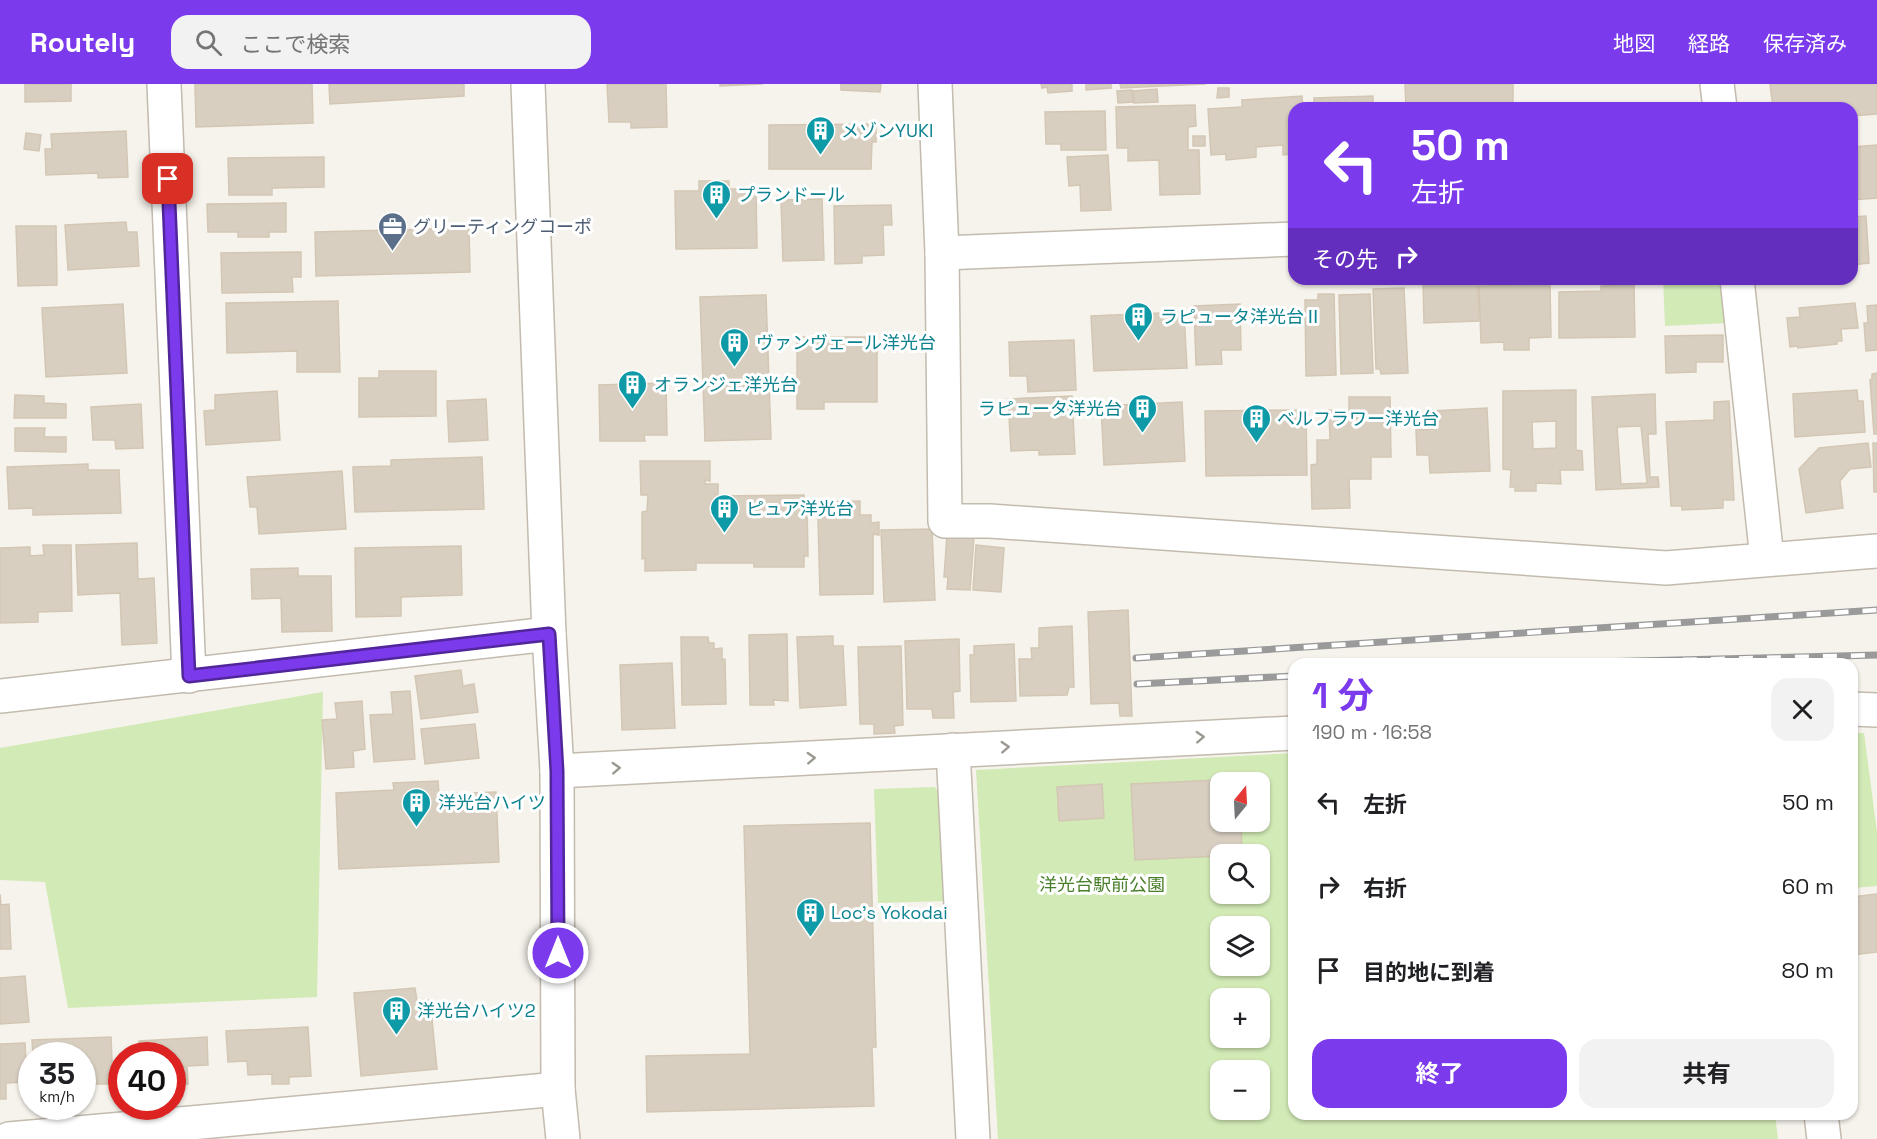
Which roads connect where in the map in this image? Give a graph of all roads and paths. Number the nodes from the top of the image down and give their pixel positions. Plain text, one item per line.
1 (164, 84) edge
2 (528, 84) edge
3 (935, 84) edge
4 (1717, 84) edge
5 (1719, 102) edge
6 (1288, 239) edge
7 (942, 253) junction
8 (1738, 285) edge
9 (1877, 551) edge
10 (1767, 559) junction
11 (549, 634) junction
12 (189, 676) junction
13 (0, 696) edge
14 (1858, 709) edge
15 (1877, 710) edge
16 (1288, 733) edge
17 (953, 750) junction
18 (557, 771) junction
19 (558, 1089) junction
20 (1822, 1120) edge
21 (181, 1131) edge
22 (9, 1139) edge
23 (563, 1139) edge
24 (973, 1139) edge
25 (1824, 1139) edge

1 - 12 street
2 - 11 street
3 - 7 street
4 - 5 street
6 - 7 street
7 - 10 street
8 - 10 street
9 - 10 street
11 - 12 street
11 - 18 street
12 - 13 street
14 - 15 street
17 -> 16 street
18 -> 17 street
17 - 24 street
18 - 19 street
19 - 21 street
19 - 23 street
20 - 25 street
21 - 22 street

